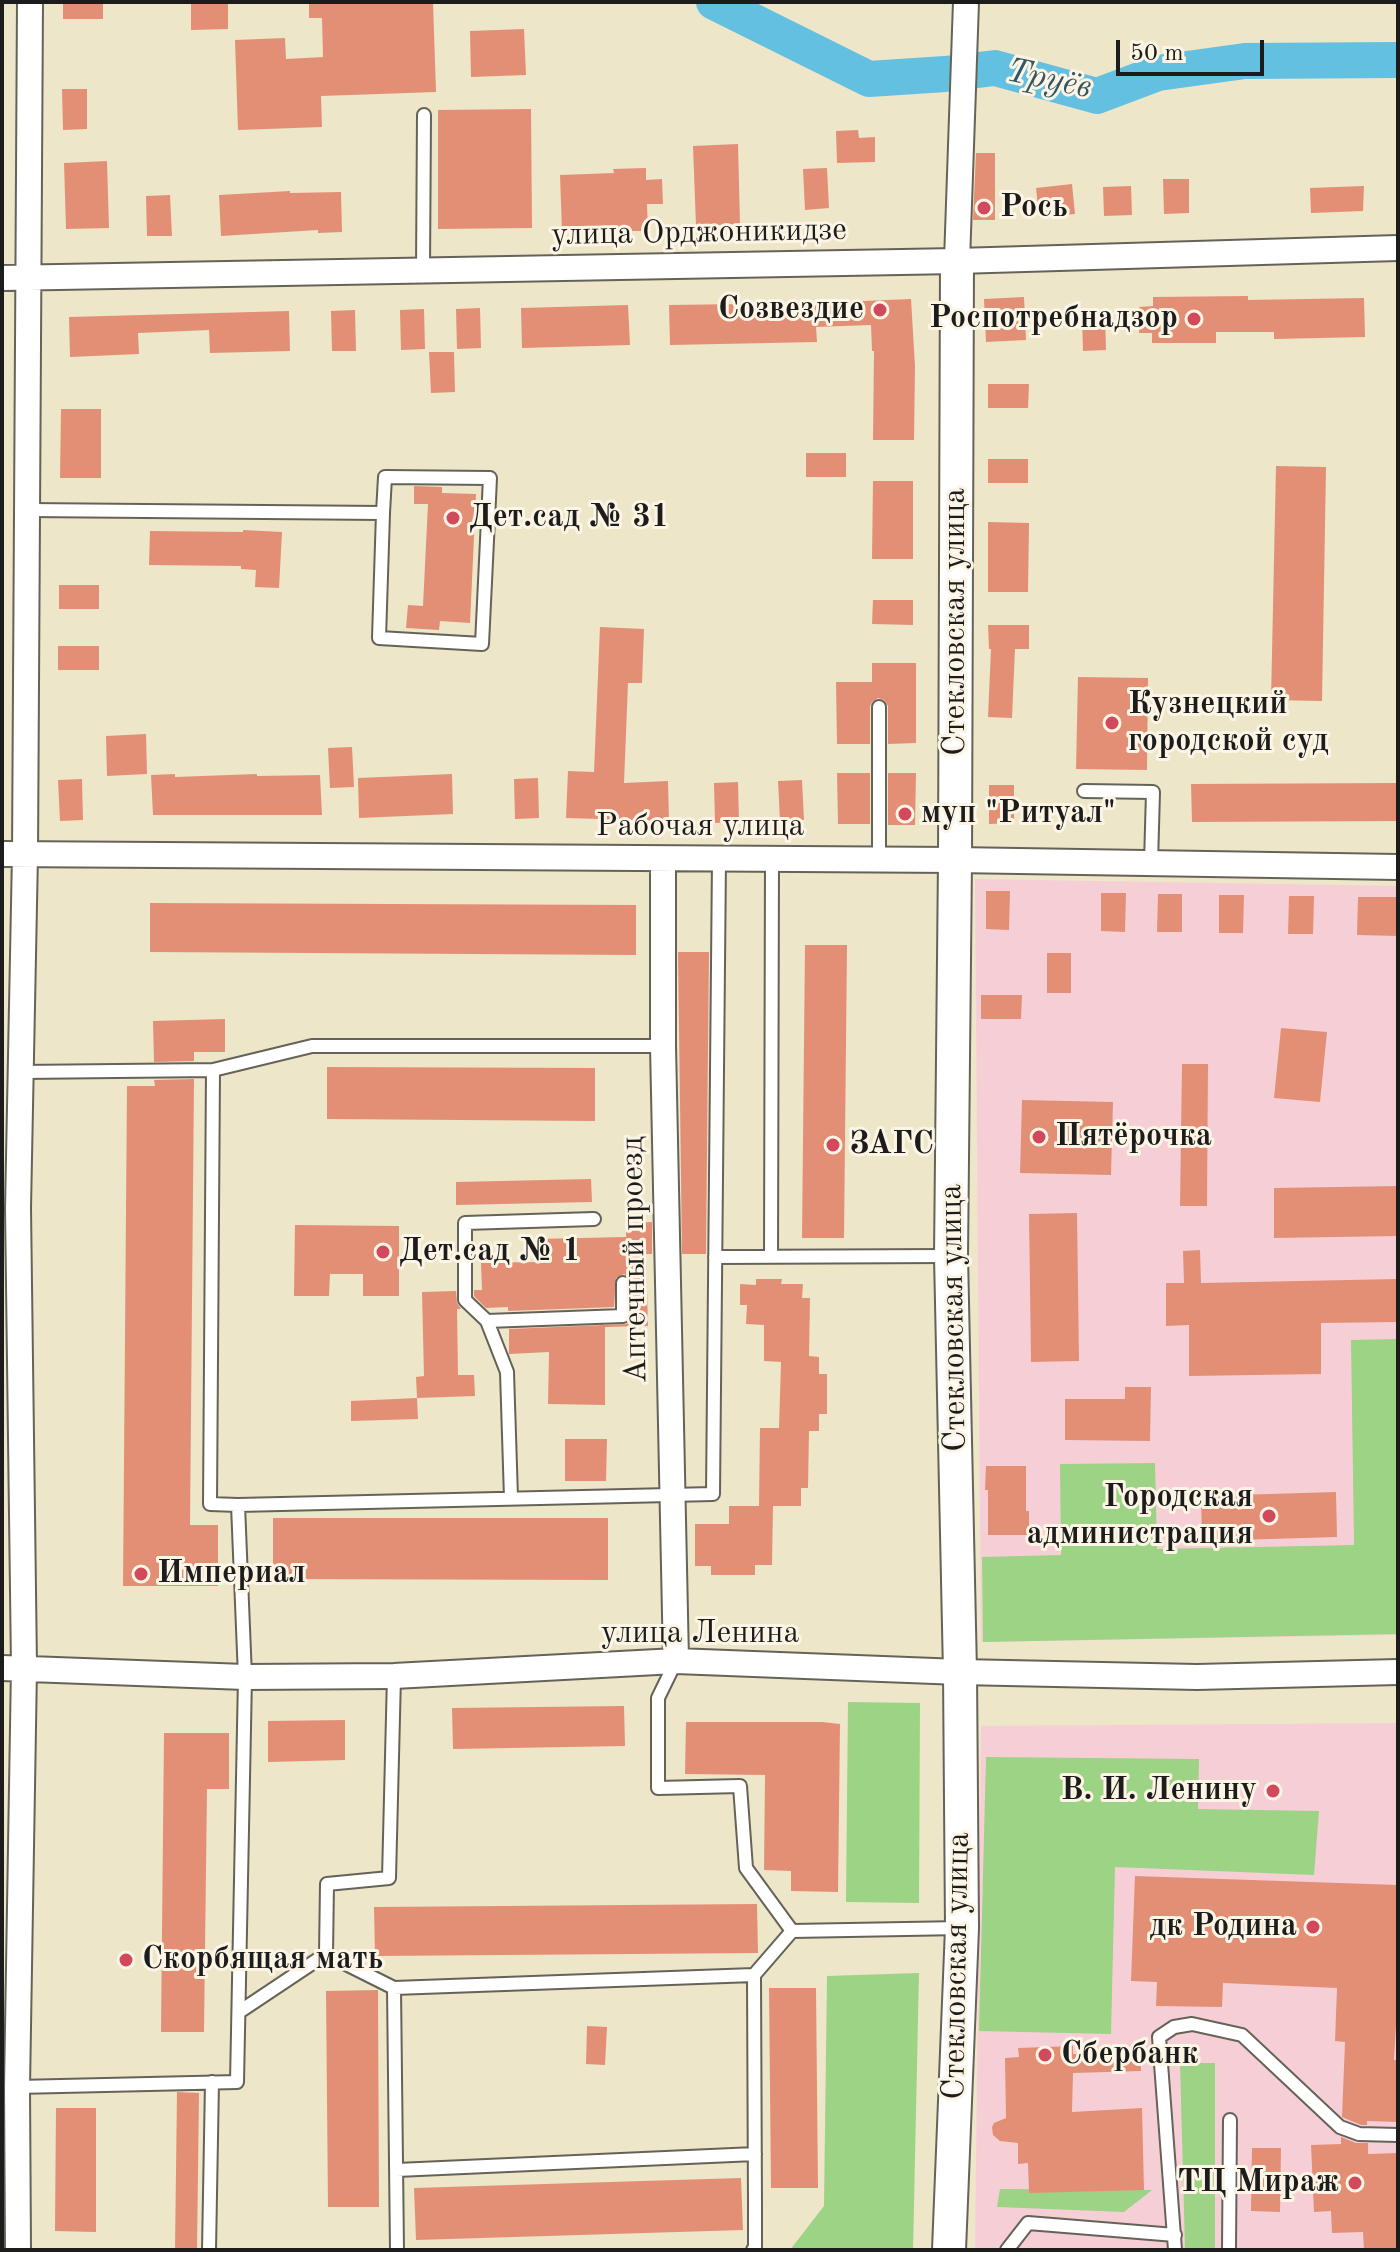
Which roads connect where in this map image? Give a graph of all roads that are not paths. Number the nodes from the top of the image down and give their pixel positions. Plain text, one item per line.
1 (30, 2) edge
2 (966, 2) edge
3 (424, 115) dead end
4 (1398, 248) edge
5 (957, 261) junction
6 (423, 270) junction
7 (28, 277) junction
8 (2, 278) edge
9 (27, 510) junction
10 (383, 513) junction
11 (879, 707) dead end
12 (1084, 791) dead end
13 (14, 854) edge
14 (663, 859) junction
15 (719, 859) junction
16 (772, 859) junction
17 (879, 860) junction
18 (955, 860) junction
19 (1151, 863) junction
20 (1398, 867) edge
21 (663, 1046) junction
22 (213, 1070) junction
23 (21, 1072) junction
24 (10, 1208) edge
25 (594, 1219) dead end
26 (951, 1256) junction
27 (715, 1257) junction
28 (771, 1257) junction
29 (623, 1283) dead end
30 (487, 1321) junction
31 (671, 1495) junction
32 (511, 1498) junction
33 (238, 1505) junction
34 (676, 1661) junction
35 (13, 1668) edge
36 (960, 1672) junction
37 (1398, 1672) edge
38 (394, 1676) junction
39 (245, 1677) junction
40 (962, 1928) junction
41 (792, 1931) junction
42 (326, 1954) junction
43 (754, 1975) junction
44 (394, 1988) junction
45 (239, 2012) junction
46 (212, 2082) junction
47 (17, 2087) junction
48 (1230, 2120) dead end
49 (1398, 2135) edge
50 (755, 2154) junction
51 (397, 2170) junction
52 (1175, 2235) junction
53 (18, 2250) edge
54 (209, 2250) edge
55 (397, 2250) edge
56 (753, 2250) edge
57 (949, 2250) edge
58 (1007, 2250) edge
59 (1175, 2250) edge
60 (1229, 2250) edge

1 - 7 street
2 - 5 street, Стекловская улица
3 - 6 lane
4 - 5 street, улица Орджоникидзе
5 - 6 street, улица Орджоникидзе
5 - 18 street, Стекловская улица
6 - 7 street, улица Орджоникидзе
7 - 8 street, улица Орджоникидзе
7 - 9 street
9 - 10 lane
9 - 13 street
10 - 10 lane
11 - 17 lane
12 - 19 lane
13 - 14 street, Рабочая улица
13 - 23 street
14 - 15 street, Рабочая улица
14 - 21 street, Аптечный проезд
15 - 16 street, Рабочая улица
15 - 27 lane
16 - 17 street, Рабочая улица
16 - 28 lane
17 - 18 street, Рабочая улица
18 - 19 street, Рабочая улица
18 - 26 street, Стекловская улица
19 - 20 street, Рабочая улица
21 - 22 lane
21 - 31 street, Аптечный проезд
22 - 23 lane
22 - 33 lane
23 - 24 street
24 - 35 street
25 - 30 lane
26 - 28 lane
26 - 36 street, Стекловская улица
27 - 28 lane
27 - 31 lane
29 - 30 lane
30 - 32 lane
31 - 32 lane
31 - 34 street, Аптечный проезд
32 - 33 lane
33 - 39 lane
34 - 36 street, улица Ленина
34 - 38 street, улица Ленина
34 - 41 lane
35 - 39 street, улица Ленина
35 - 47 street
36 - 37 street, улица Ленина
36 - 40 street, Стекловская улица
38 - 39 street, улица Ленина
38 - 42 lane
39 - 45 lane
40 - 41 lane
40 - 57 street, Стекловская улица
41 - 43 lane
42 - 44 lane
42 - 45 lane
43 - 44 lane
43 - 50 lane
44 - 51 lane
45 - 46 lane
46 - 47 lane
46 - 54 lane
47 - 53 street
48 - 60 lane
49 - 52 lane
50 - 51 lane
50 - 56 lane
51 - 55 lane
52 - 58 lane
52 - 59 lane

